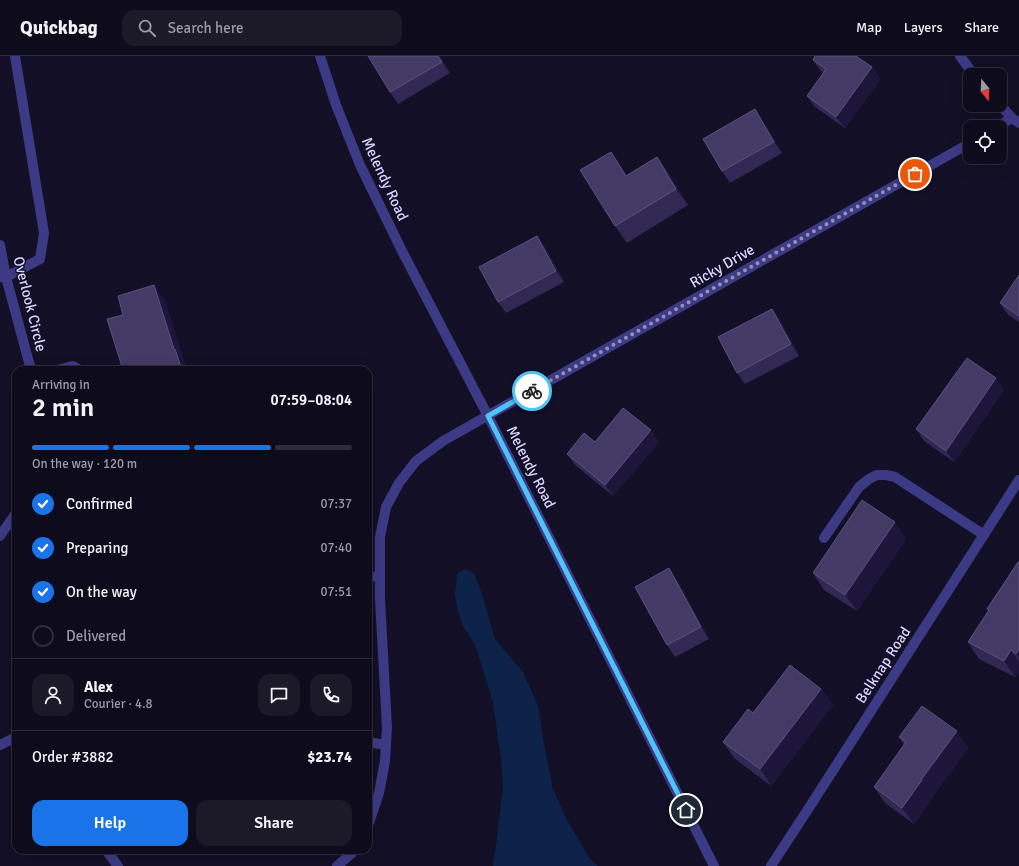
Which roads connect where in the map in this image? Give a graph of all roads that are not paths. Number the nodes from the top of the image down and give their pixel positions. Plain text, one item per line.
1 (15, 56) edge
2 (320, 56) edge
3 (960, 56) edge
4 (969, 68) edge
5 (1007, 112) edge
6 (1016, 121) edge
7 (963, 146) edge
8 (0, 245) edge
9 (3, 277) edge
10 (30, 366) edge
11 (488, 416) junction
12 (1017, 486) edge
13 (12, 519) edge
14 (984, 535) junction
15 (0, 536) edge
16 (824, 538) dead end
17 (380, 575) junction
18 (372, 577) edge
19 (12, 739) edge
20 (372, 743) edge
21 (0, 745) edge
22 (386, 745) junction
23 (372, 814) edge
24 (109, 854) edge
25 (351, 854) edge
26 (118, 866) edge
27 (337, 866) edge
28 (714, 866) edge
29 (770, 866) edge

1 - 9 street
2 - 11 street, Melendy Road
3 - 4 street
5 - 6 street
7 - 11 street, Ricky Drive
8 - 9 street, Overlook Circle
9 - 10 street, Overlook Circle
11 - 17 street
11 - 28 street, Melendy Road
12 - 14 street, Belknap Road
13 - 15 street
14 - 16 street
14 - 29 street, Belknap Road
17 - 18 street
17 - 22 street
19 - 21 street
20 - 22 street
22 - 23 street
24 - 26 street
25 - 27 street

